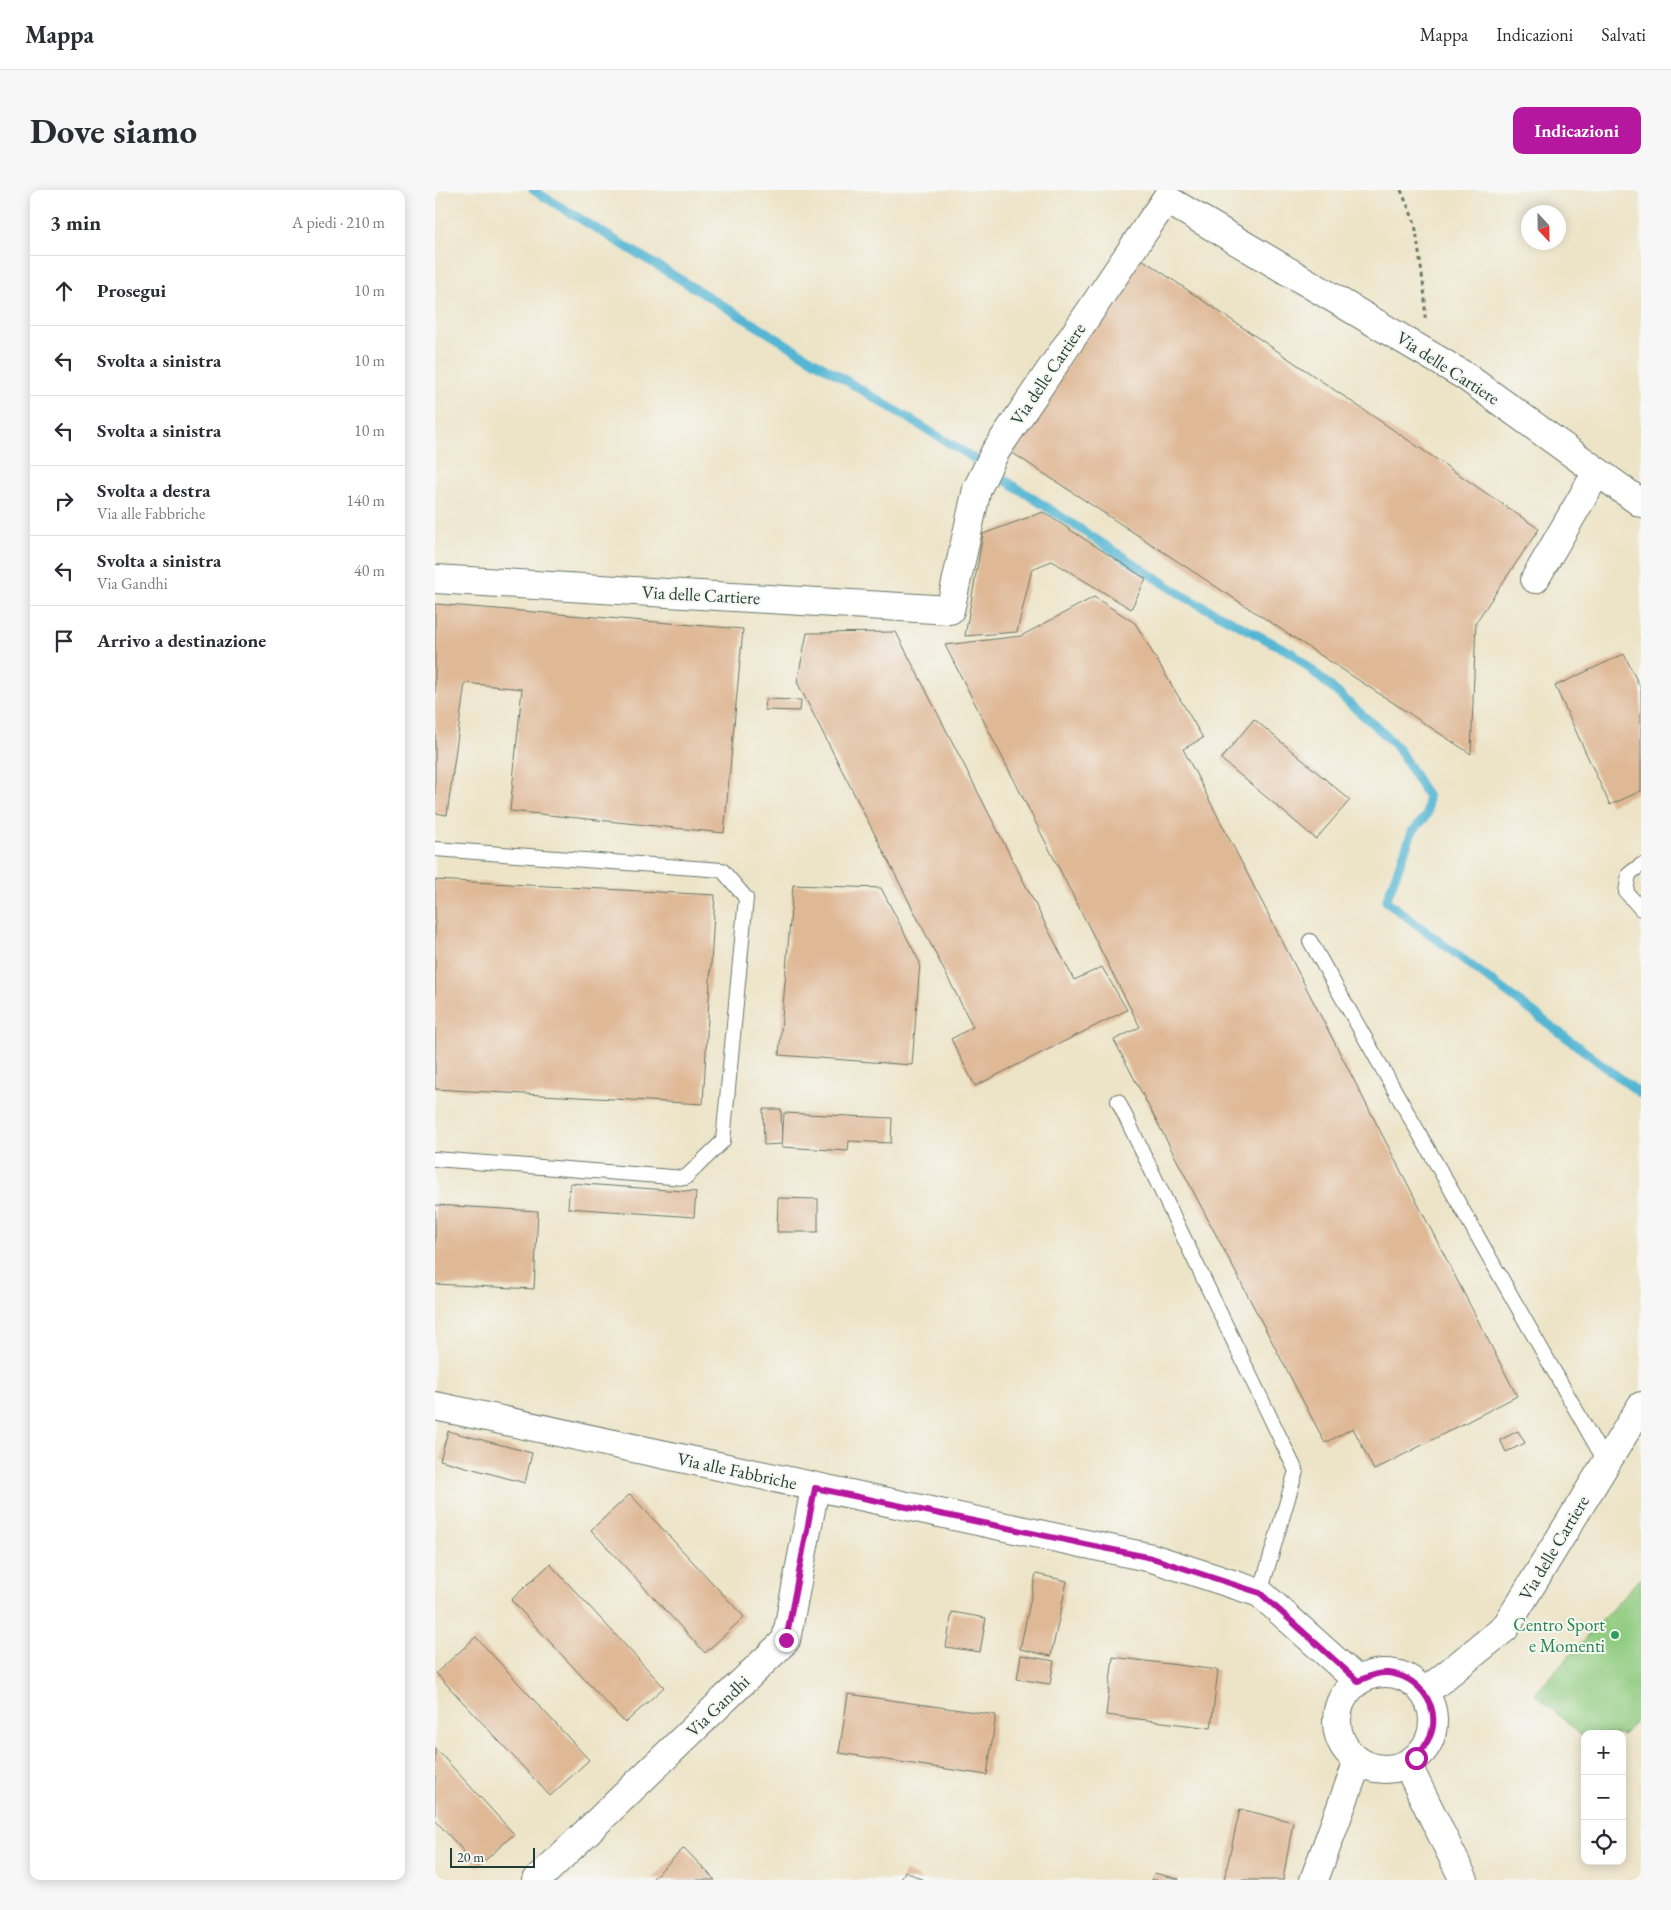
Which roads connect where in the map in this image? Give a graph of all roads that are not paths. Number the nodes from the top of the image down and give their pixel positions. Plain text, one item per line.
1 (1597, 472) junction
2 (1641, 503) edge
3 (435, 579) edge
4 (1535, 580) dead end
5 (435, 849) edge
6 (1641, 865) edge
7 (1641, 909) edge
8 (1309, 941) dead end
9 (1118, 1102) dead end
10 (435, 1159) edge
11 (435, 1406) edge
12 (1641, 1406) edge
13 (1606, 1463) junction
14 (815, 1488) junction
15 (1260, 1593) junction
16 (1358, 1681) junction
17 (1424, 1693) junction
18 (1358, 1761) junction
19 (1407, 1764) junction
20 (537, 1880) edge
21 (1314, 1880) edge
22 (1463, 1880) edge

1 - 2 street, Via delle Cartiere
1 - 3 street, Via delle Cartiere
1 - 4 street
5 - 10 lane
6 - 7 lane
8 - 13 lane
9 - 15 lane
11 - 14 street, Via alle Fabbriche
12 - 13 street, Via delle Cartiere
13 - 17 street, Via delle Cartiere
14 - 15 street, Via alle Fabbriche
14 - 20 street, Via Gandhi
15 - 16 street, Via alle Fabbriche
16 - 17 street
16 - 18 street
17 - 19 street
18 - 19 street
18 - 21 street
19 - 22 street

